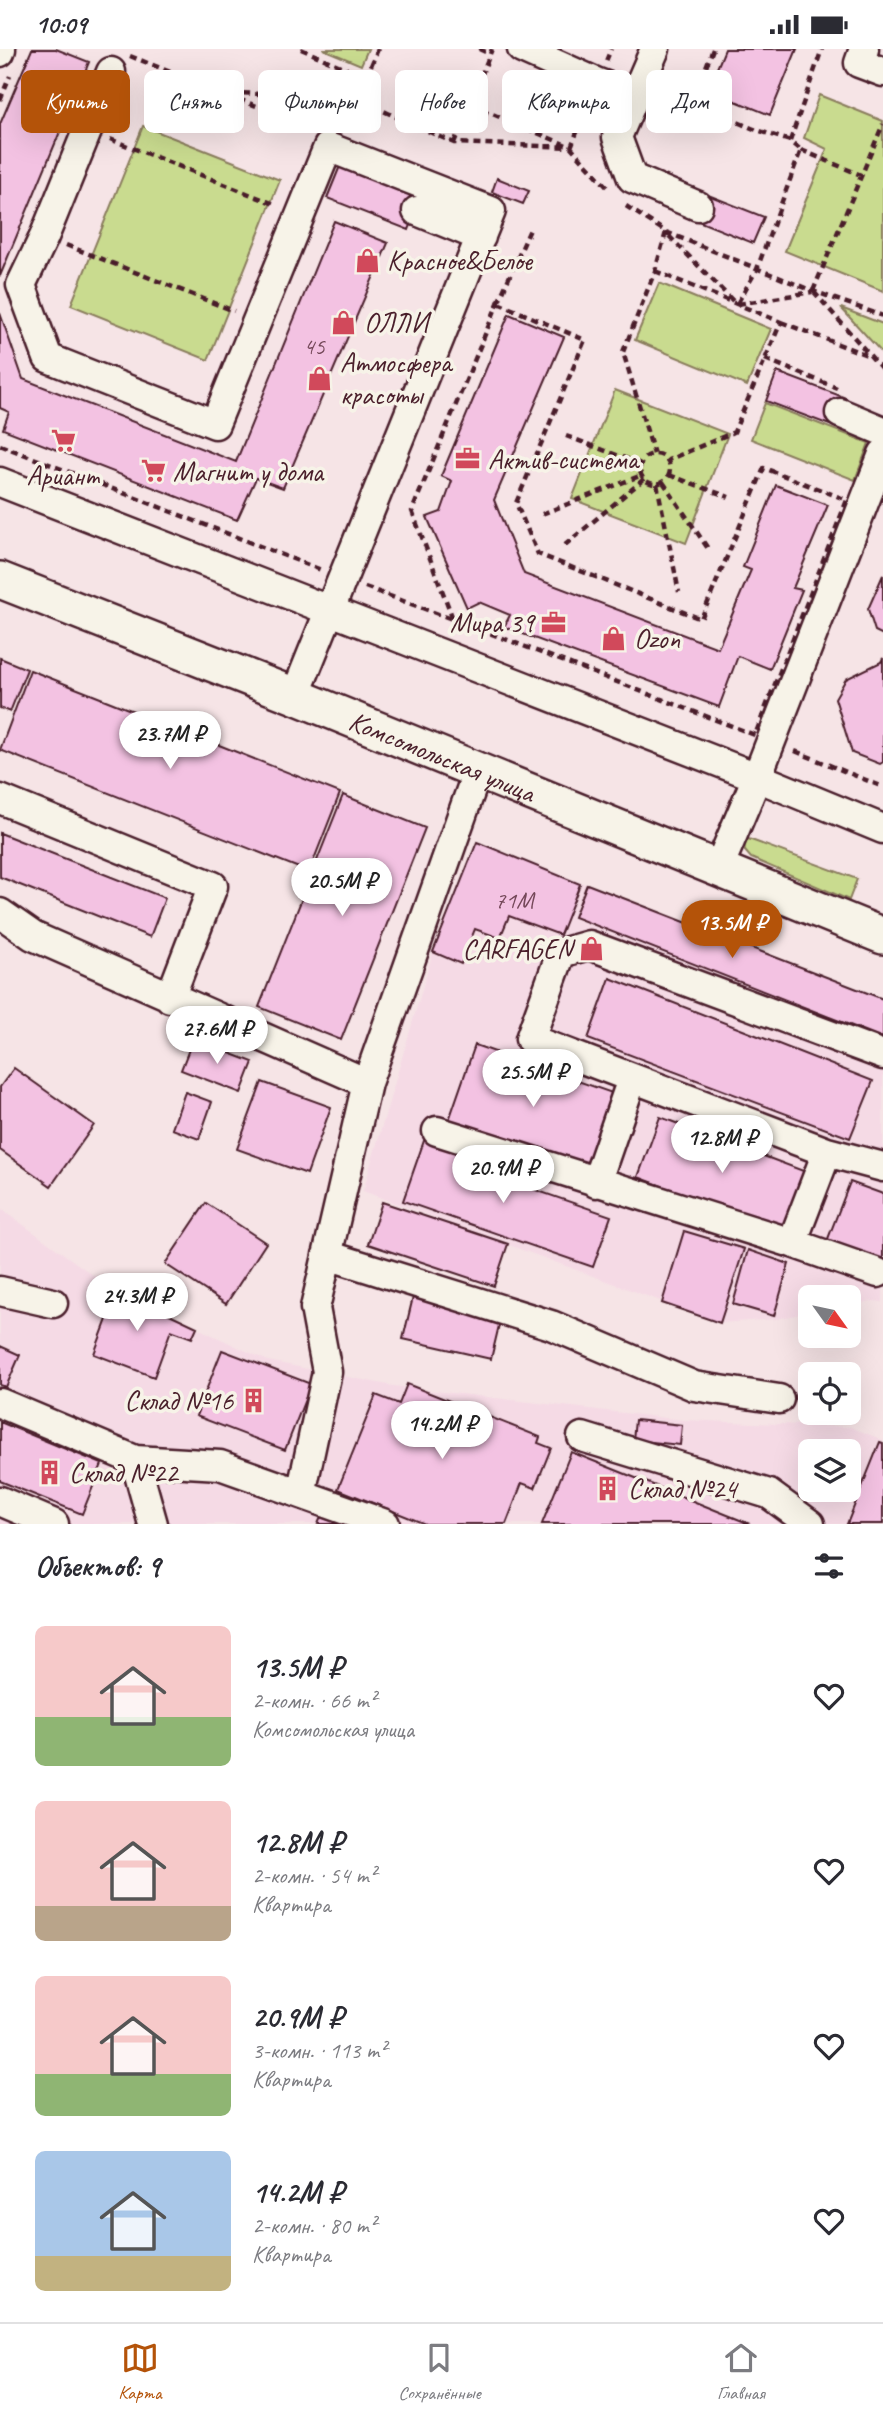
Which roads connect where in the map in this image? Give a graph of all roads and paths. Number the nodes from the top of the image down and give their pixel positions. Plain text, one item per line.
1 (301, 49) edge
2 (378, 49) edge
3 (480, 49) edge
4 (522, 49) edge
5 (655, 49) edge
6 (713, 49) edge
7 (822, 49) edge
8 (864, 49) edge
9 (490, 51) edge
10 (115, 62) joint
11 (112, 70) edge
12 (144, 70) edge
13 (352, 70) edge
14 (369, 70) edge
15 (483, 70) edge
16 (569, 70) edge
17 (883, 72) edge
18 (632, 96) edge
19 (636, 97) junction
20 (381, 110) edge
21 (488, 112) edge
22 (883, 124) edge
23 (85, 133) edge
24 (94, 133) edge
25 (458, 133) edge
26 (577, 133) edge
27 (790, 141) junction
28 (454, 143) junction
29 (571, 147) junction
30 (801, 150) junction
31 (862, 175) junction
32 (613, 193) dead end
33 (621, 203) dead end
34 (698, 206) dead end
35 (416, 211) dead end
36 (301, 215) junction
37 (531, 227) dead end
38 (666, 232) junction
39 (44, 237) junction
40 (481, 237) junction
41 (757, 269) junction
42 (655, 271) junction
43 (11, 281) edge
44 (813, 291) junction
45 (498, 303) junction
46 (737, 304) junction
47 (883, 316) edge
48 (258, 321) junction
49 (781, 322) junction
50 (874, 358) junction
51 (765, 359) junction
52 (883, 370) edge
53 (844, 403) joint
54 (883, 431) edge
55 (566, 436) dead end
56 (0, 445) edge
57 (654, 454) junction
58 (883, 454) edge
59 (668, 460) junction
60 (641, 464) junction
61 (669, 475) junction
62 (643, 477) junction
63 (0, 481) edge
64 (660, 483) junction
65 (876, 494) edge
66 (729, 497) dead end
67 (541, 514) dead end
68 (565, 545) dead end
69 (709, 550) dead end
70 (344, 579) junction
71 (0, 580) edge
72 (678, 592) dead end
73 (331, 610) junction
74 (453, 619) junction
75 (295, 697) junction
76 (792, 750) dead end
77 (478, 771) junction
78 (757, 777) junction
79 (883, 786) edge
80 (0, 799) edge
81 (883, 829) edge
82 (719, 867) junction
83 (0, 913) edge
84 (883, 936) edge
85 (170, 998) junction
86 (883, 1055) edge
87 (632, 1079) junction
88 (367, 1083) junction
89 (437, 1131) dead end
90 (827, 1152) junction
91 (883, 1167) edge
92 (596, 1183) junction
93 (792, 1243) junction
94 (327, 1255) junction
95 (878, 1273) dead end
96 (0, 1291) edge
97 (53, 1303) dead end
98 (779, 1399) dead end
99 (0, 1403) edge
100 (582, 1437) dead end
101 (135, 1460) junction
102 (301, 1494) junction
103 (0, 1501) edge
104 (54, 1524) edge
105 (153, 1524) edge
106 (385, 1524) edge
107 (810, 1524) edge

1 - 13 path
2 - 14 path
3 - 9 path
4 - 16 lane
5 - 19 lane
6 - 27 path
7 - 27 path
8 - 17 lane
9 - 15 path
10 - 11 lane
10 - 12 path
18 - 19 lane
19 - 34 lane
20 - 28 path
21 - 29 path
22 - 31 path
23 - 39 lane
24 - 36 path
25 - 28 path
26 - 29 path
27 - 30 path
28 - 29 path
29 - 32 path
30 - 31 path
30 - 41 path
31 - 44 path
33 - 38 path
35 - 40 lane
36 - 40 lane
36 - 48 lane
37 - 45 path
38 - 41 path
38 - 42 path
38 - 46 path
39 - 43 lane
39 - 48 path
40 - 70 lane
41 - 44 path
41 - 46 path
42 - 46 path
42 - 57 path
43 - 48 lane
44 - 46 path
44 - 47 path
44 - 50 path
45 - 74 path
45 - 74 path
46 - 49 path
49 - 50 path
49 - 51 path
50 - 52 path
51 - 53 path
51 - 59 path
53 - 54 lane
55 - 60 path
56 - 70 path
57 - 59 path
57 - 60 path
58 - 65 lane
59 - 61 path
60 - 62 path
61 - 64 path
61 - 66 path
62 - 64 path
62 - 67 path
62 - 68 path
63 - 73 lane
64 - 69 path
64 - 72 path
65 - 78 lane
70 - 73 lane
70 - 74 path
71 - 75 main road, Комсомольская улица
73 - 75 lane
73 - 78 lane
75 - 77 main road, Комсомольская улица
76 - 79 path
77 - 82 main road, Комсомольская улица
77 - 88 lane
78 - 81 lane
78 - 82 lane
80 - 85 lane
82 - 84 main road, Комсомольская улица
83 - 85 lane
85 - 88 lane
86 - 87 lane
87 - 90 lane
87 - 92 lane
88 - 94 lane
89 - 92 lane
90 - 91 lane
90 - 93 lane
92 - 93 lane
93 - 95 lane
94 - 98 lane
94 - 102 lane
96 - 97 lane
99 - 101 lane
100 - 107 lane
101 - 102 lane
101 - 105 lane
102 - 106 lane
103 - 104 lane

